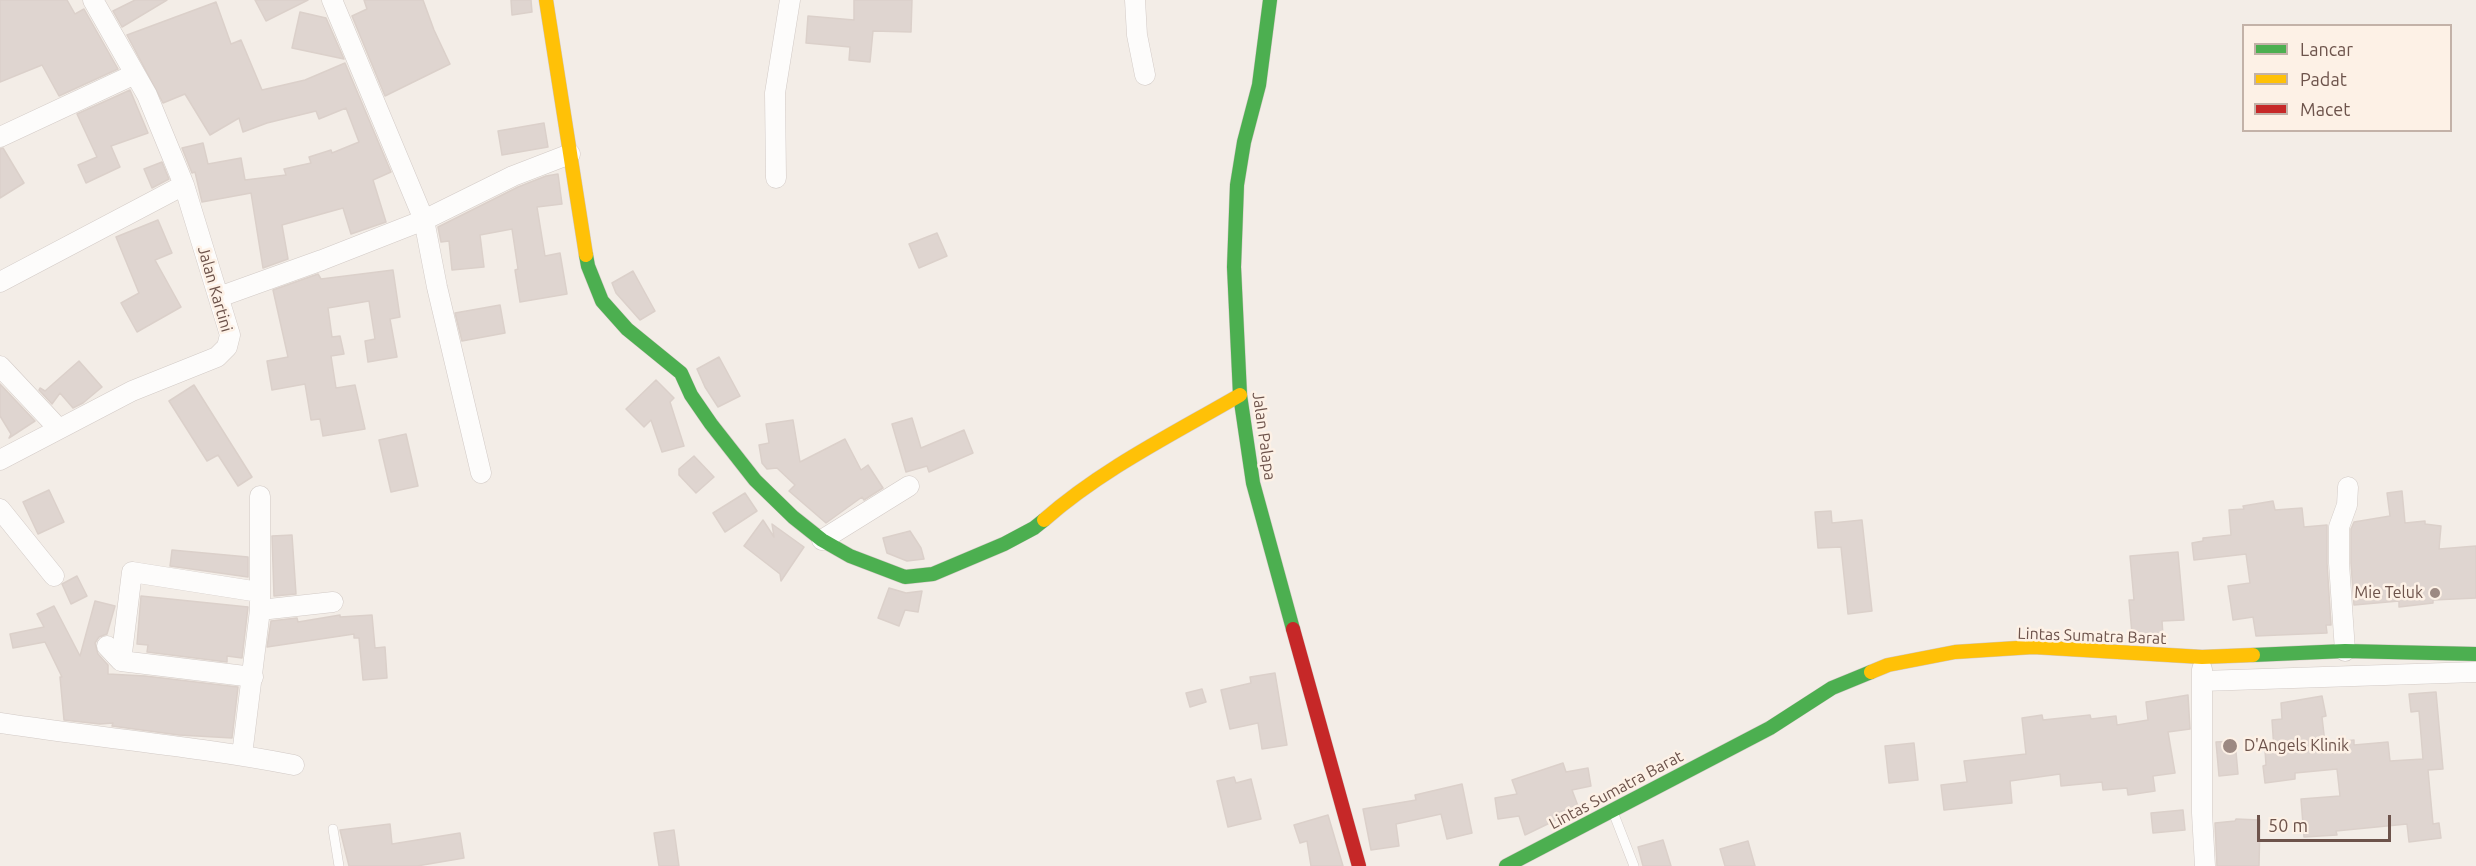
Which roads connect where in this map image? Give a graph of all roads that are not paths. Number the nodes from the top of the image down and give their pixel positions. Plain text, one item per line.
1 (93, 0) edge
2 (332, 0) edge
3 (546, 0) edge
4 (790, 0) edge
5 (1136, 0) edge
6 (1270, 0) edge
7 (135, 74) junction
8 (1145, 75) dead end
9 (0, 137) edge
10 (570, 154) junction
11 (776, 178) dead end
12 (184, 185) junction
13 (424, 220) junction
14 (0, 282) edge
15 (219, 297) junction
16 (0, 366) edge
17 (1240, 395) junction
18 (60, 429) junction
19 (0, 460) edge
20 (481, 473) dead end
21 (909, 486) dead end
22 (2348, 487) dead end
23 (260, 496) dead end
24 (0, 509) edge
25 (822, 540) junction
26 (54, 576) dead end
27 (260, 601) junction
28 (333, 602) dead end
29 (107, 646) dead end
30 (2345, 651) junction
31 (2476, 654) edge
32 (2202, 657) junction
33 (121, 661) junction
34 (2476, 672) edge
35 (253, 677) junction
36 (2202, 681) junction
37 (0, 723) edge
38 (242, 755) junction
39 (294, 765) dead end
40 (1613, 812) junction
41 (333, 829) dead end
42 (339, 866) edge
43 (1359, 866) edge
44 (1506, 866) edge
45 (1634, 866) edge
46 (2205, 866) edge

1 - 7 street, Jalan Kartini
2 - 13 street
3 - 10 main road
4 - 11 street
5 - 8 street
6 - 17 main road, Jalan Palapa
7 - 9 street
7 - 12 street, Jalan Kartini
10 - 13 street
10 - 25 main road
12 - 14 street
12 - 15 street, Jalan Kartini
13 - 15 street
13 - 20 street
15 - 18 street, Jalan Kartini
16 - 18 street
17 - 25 main road
17 - 43 main road, Jalan Palapa
18 - 19 street, Jalan Kartini
21 - 25 street
22 - 30 street
23 - 27 street
24 - 26 street
27 - 28 street
27 - 33 street
27 - 35 street
29 - 33 street
30 - 31 main road, Lintas Sumatra Barat
30 - 32 main road, Lintas Sumatra Barat
32 - 36 street
32 - 40 main road, Lintas Sumatra Barat
33 - 35 street
34 - 36 street
35 - 38 street
36 - 46 street
37 - 38 street
38 - 39 street
40 - 44 main road, Lintas Sumatra Barat
40 - 45 lane
41 - 42 lane

